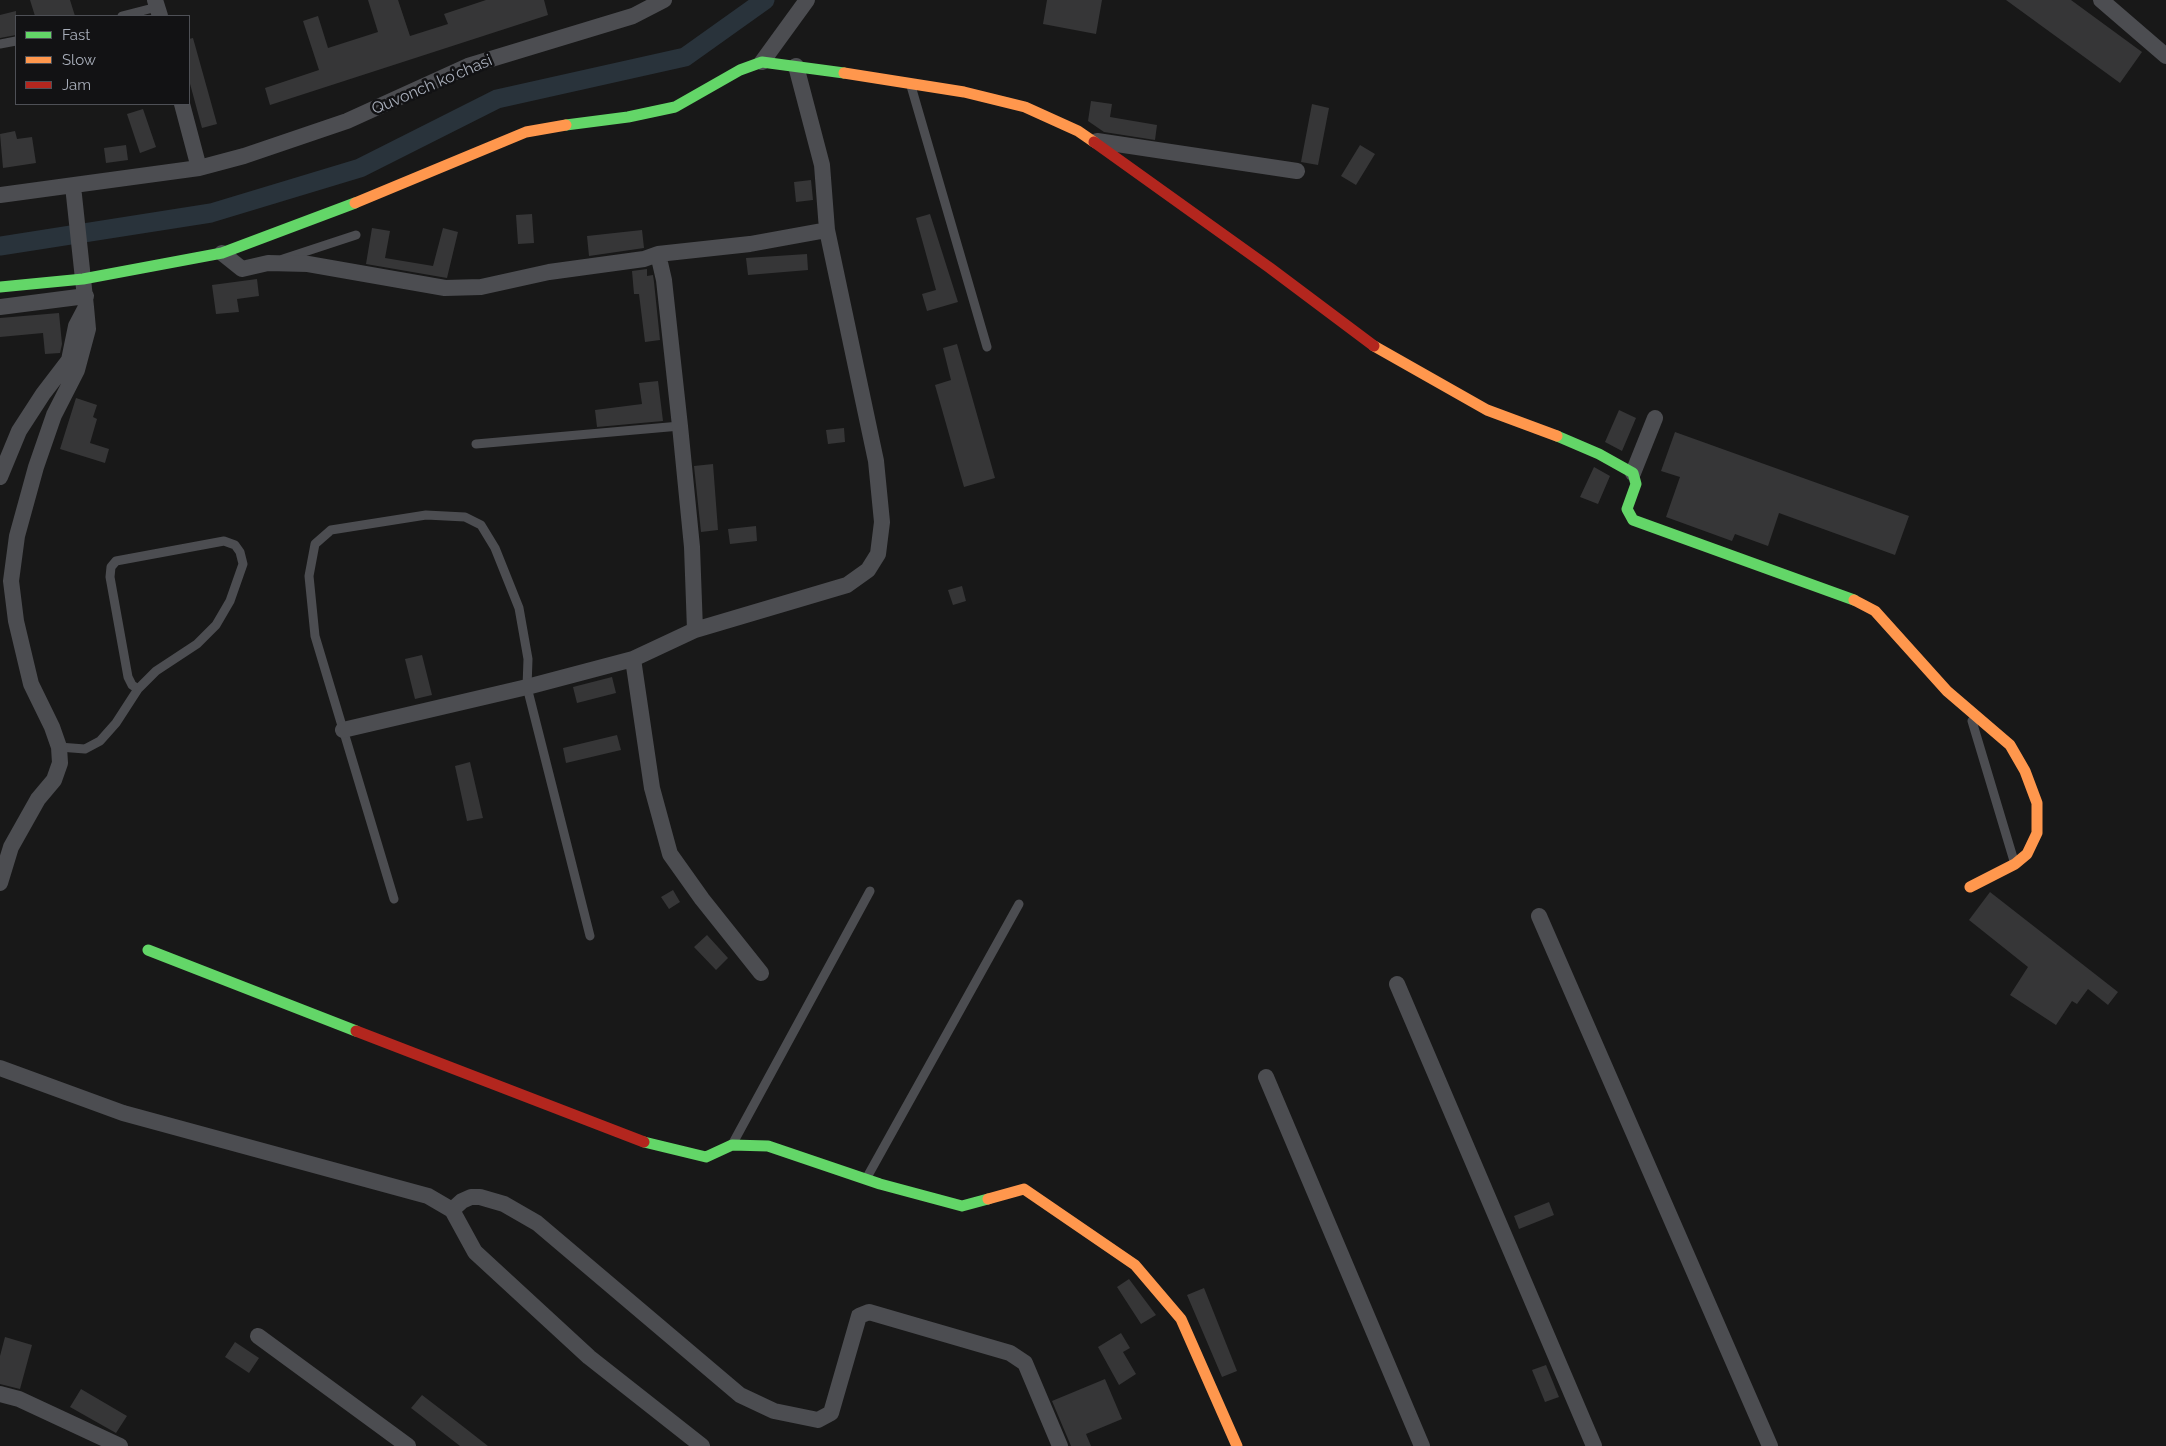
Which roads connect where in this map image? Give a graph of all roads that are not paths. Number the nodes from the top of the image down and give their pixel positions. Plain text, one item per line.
1 (664, 0) edge
2 (806, 0) edge
3 (2102, 0) edge
4 (158, 8) edge
5 (126, 15) edge
6 (15, 41) edge
7 (0, 44) edge
8 (2166, 56) edge
9 (762, 62) junction
10 (796, 66) junction
11 (910, 84) junction
12 (182, 105) edge
13 (1090, 140) junction
14 (199, 168) junction
15 (1297, 172) dead end
16 (73, 186) junction
17 (0, 195) edge
18 (827, 230) junction
19 (356, 235) dead end
20 (222, 253) junction
21 (658, 254) junction
22 (268, 263) junction
23 (83, 279) junction
24 (0, 286) edge
25 (86, 301) junction
26 (0, 307) edge
27 (987, 347) dead end
28 (1655, 418) dead end
29 (680, 426) junction
30 (476, 444) dead end
31 (1634, 473) junction
32 (0, 477) edge
33 (695, 630) junction
34 (633, 659) junction
35 (527, 687) junction
36 (138, 689) junction
37 (1968, 709) junction
38 (343, 730) junction
39 (59, 747) junction
40 (2015, 864) junction
41 (0, 883) edge
42 (1970, 887) dead end
43 (870, 891) dead end
44 (394, 899) dead end
45 (1019, 904) dead end
46 (1539, 916) dead end
47 (590, 936) dead end
48 (148, 950) dead end
49 (761, 973) dead end
50 (1397, 984) dead end
51 (0, 1068) edge
52 (1266, 1077) dead end
53 (732, 1145) junction
54 (866, 1179) junction
55 (452, 1210) junction
56 (258, 1336) dead end
57 (0, 1394) edge
58 (120, 1446) edge
59 (408, 1446) edge
60 (702, 1446) edge
61 (1060, 1446) edge
62 (1237, 1446) edge
63 (1422, 1446) edge
64 (1594, 1446) edge
65 (1770, 1446) edge

1 - 14 street, Quvonch koʻchasi
2 - 9 street
3 - 8 street
4 - 5 lane
6 - 7 lane
9 - 10 street
9 - 20 street
10 - 11 street
10 - 18 street
11 - 13 street
11 - 27 lane
12 - 14 street
13 - 15 street
13 - 31 street
14 - 16 street, Quvonch koʻchasi
16 - 17 street, Quvonch koʻchasi
16 - 23 street
18 - 21 street
18 - 33 street
19 - 22 lane
20 - 22 street
20 - 23 street
21 - 22 street
21 - 29 street
23 - 24 street
23 - 25 street
25 - 26 street
25 - 32 street
25 - 39 street
28 - 31 street
29 - 30 lane
29 - 33 street
31 - 37 street
33 - 34 street
34 - 35 street
34 - 49 street
35 - 38 street
35 - 38 lane
35 - 47 lane
36 - 36 lane
36 - 39 lane
37 - 40 lane
37 - 40 street
38 - 44 lane
39 - 41 street
40 - 42 street
43 - 53 lane
45 - 54 lane
46 - 65 street
48 - 53 street
50 - 64 street
51 - 55 street
52 - 63 street
53 - 54 street
54 - 62 street
55 - 60 street
55 - 61 street
56 - 59 street
57 - 58 street

